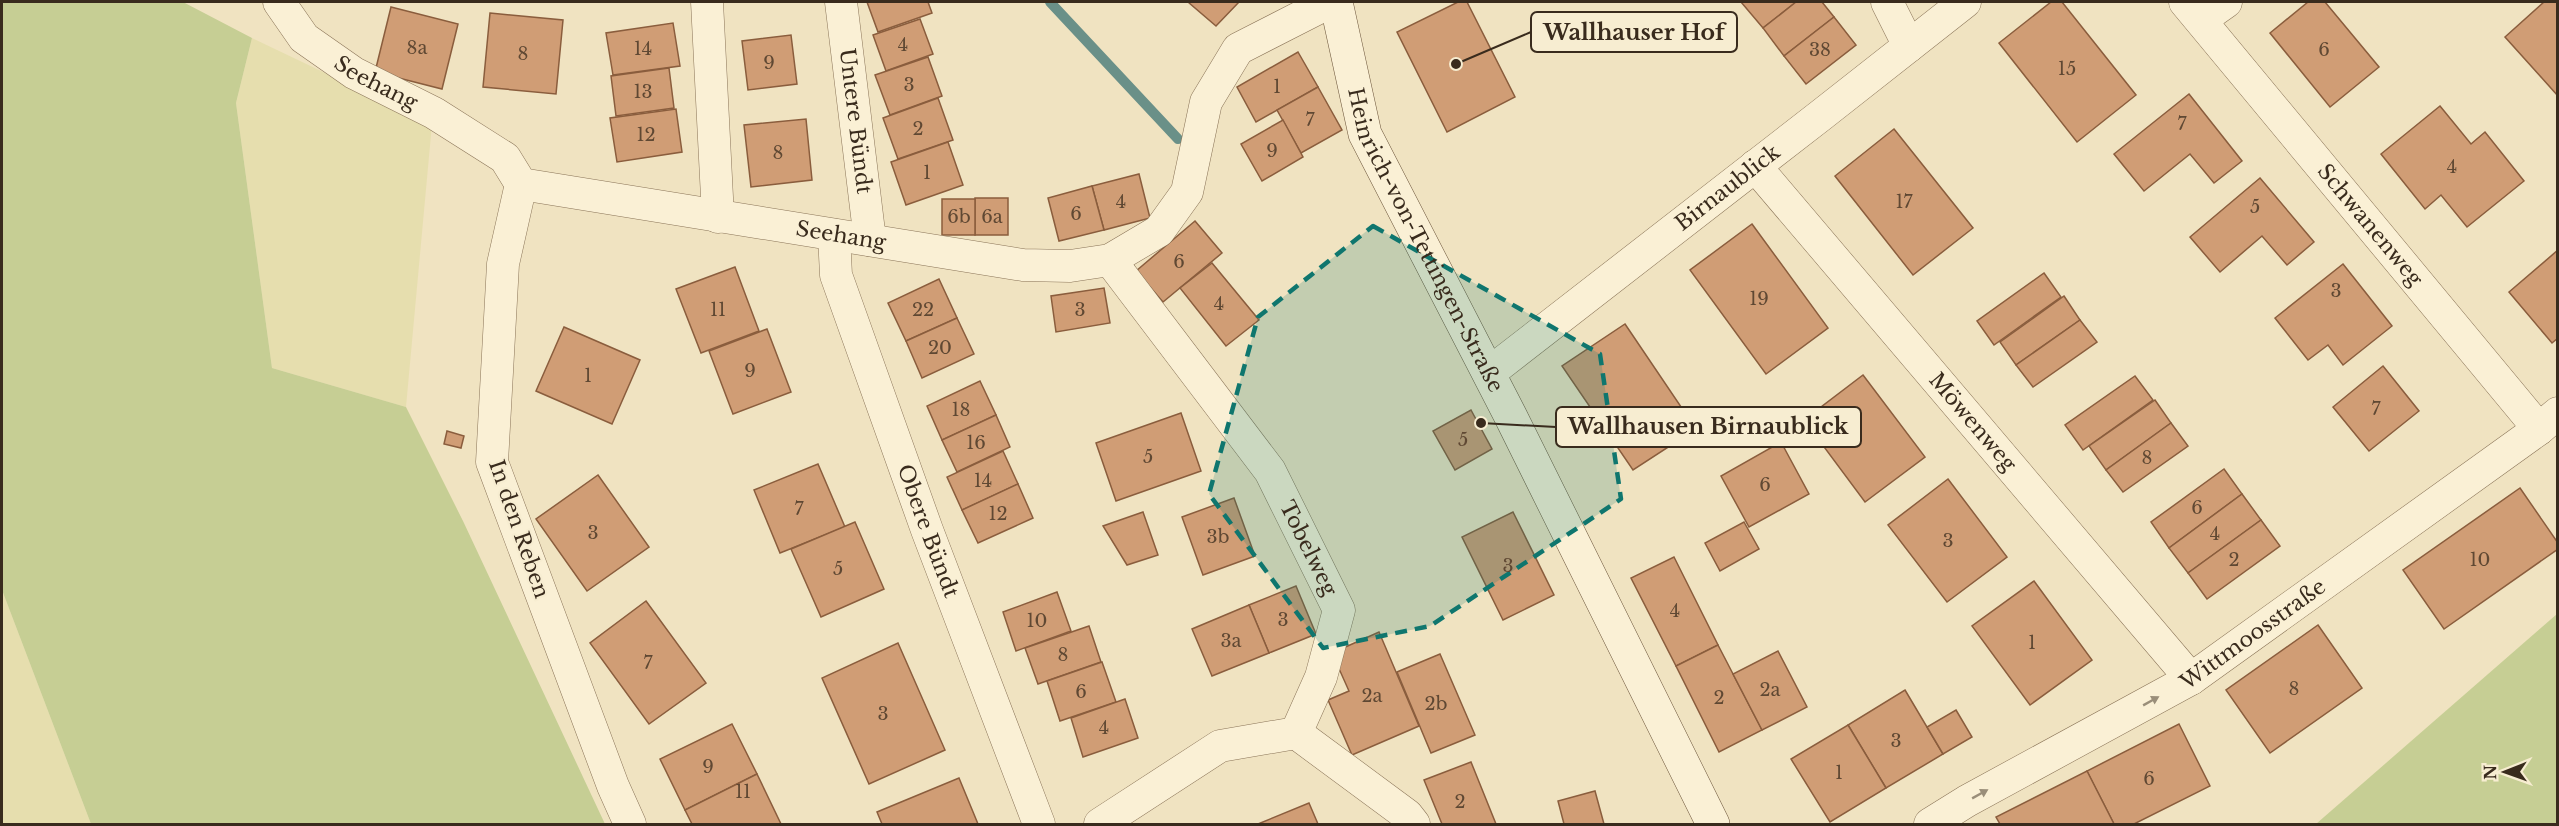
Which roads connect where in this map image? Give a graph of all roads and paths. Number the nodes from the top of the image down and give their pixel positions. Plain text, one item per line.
1 (279, 2) edge
2 (707, 2) edge
3 (841, 2) edge
4 (1330, 2) edge
5 (1336, 2) edge
6 (1887, 2) edge
7 (1965, 2) edge
8 (2204, 7) edge
9 (1909, 46) junction
10 (1755, 166) junction
11 (521, 184) junction
12 (718, 217) junction
13 (834, 235) junction
14 (870, 240) junction
15 (1110, 260) junction
16 (1489, 373) junction
17 (2548, 421) edge
18 (2191, 679) junction
19 (1296, 733) junction
20 (630, 825) edge
21 (1039, 825) edge
22 (1100, 825) edge
23 (1414, 825) edge
24 (1713, 825) edge
25 (1930, 825) edge

1 - 11 street, Seehang
2 - 12 street
3 - 14 street, Untere Bündt
4 - 15 street, Seehang
5 - 16 main road, Heinrich-von-Tettingen-Straße
6 - 9 street
7 - 9 street, Birnaublick
8 - 17 street, Schwanenweg
9 - 10 street, Birnaublick
10 - 16 street, Birnaublick
10 - 18 street, Möwenweg
11 - 12 street, Seehang
11 - 20 street, In den Reben
12 - 13 street, Seehang
13 - 14 street, Seehang
13 - 21 street, Obere Bündt
14 - 15 street, Seehang
15 - 19 street, Tobelweg
16 - 24 main road, Heinrich-von-Tettingen-Straße
17 - 18 street, Wittmoosstraße
25 -> 18 street, Wittmoosstraße
19 - 22 street
19 - 23 street

